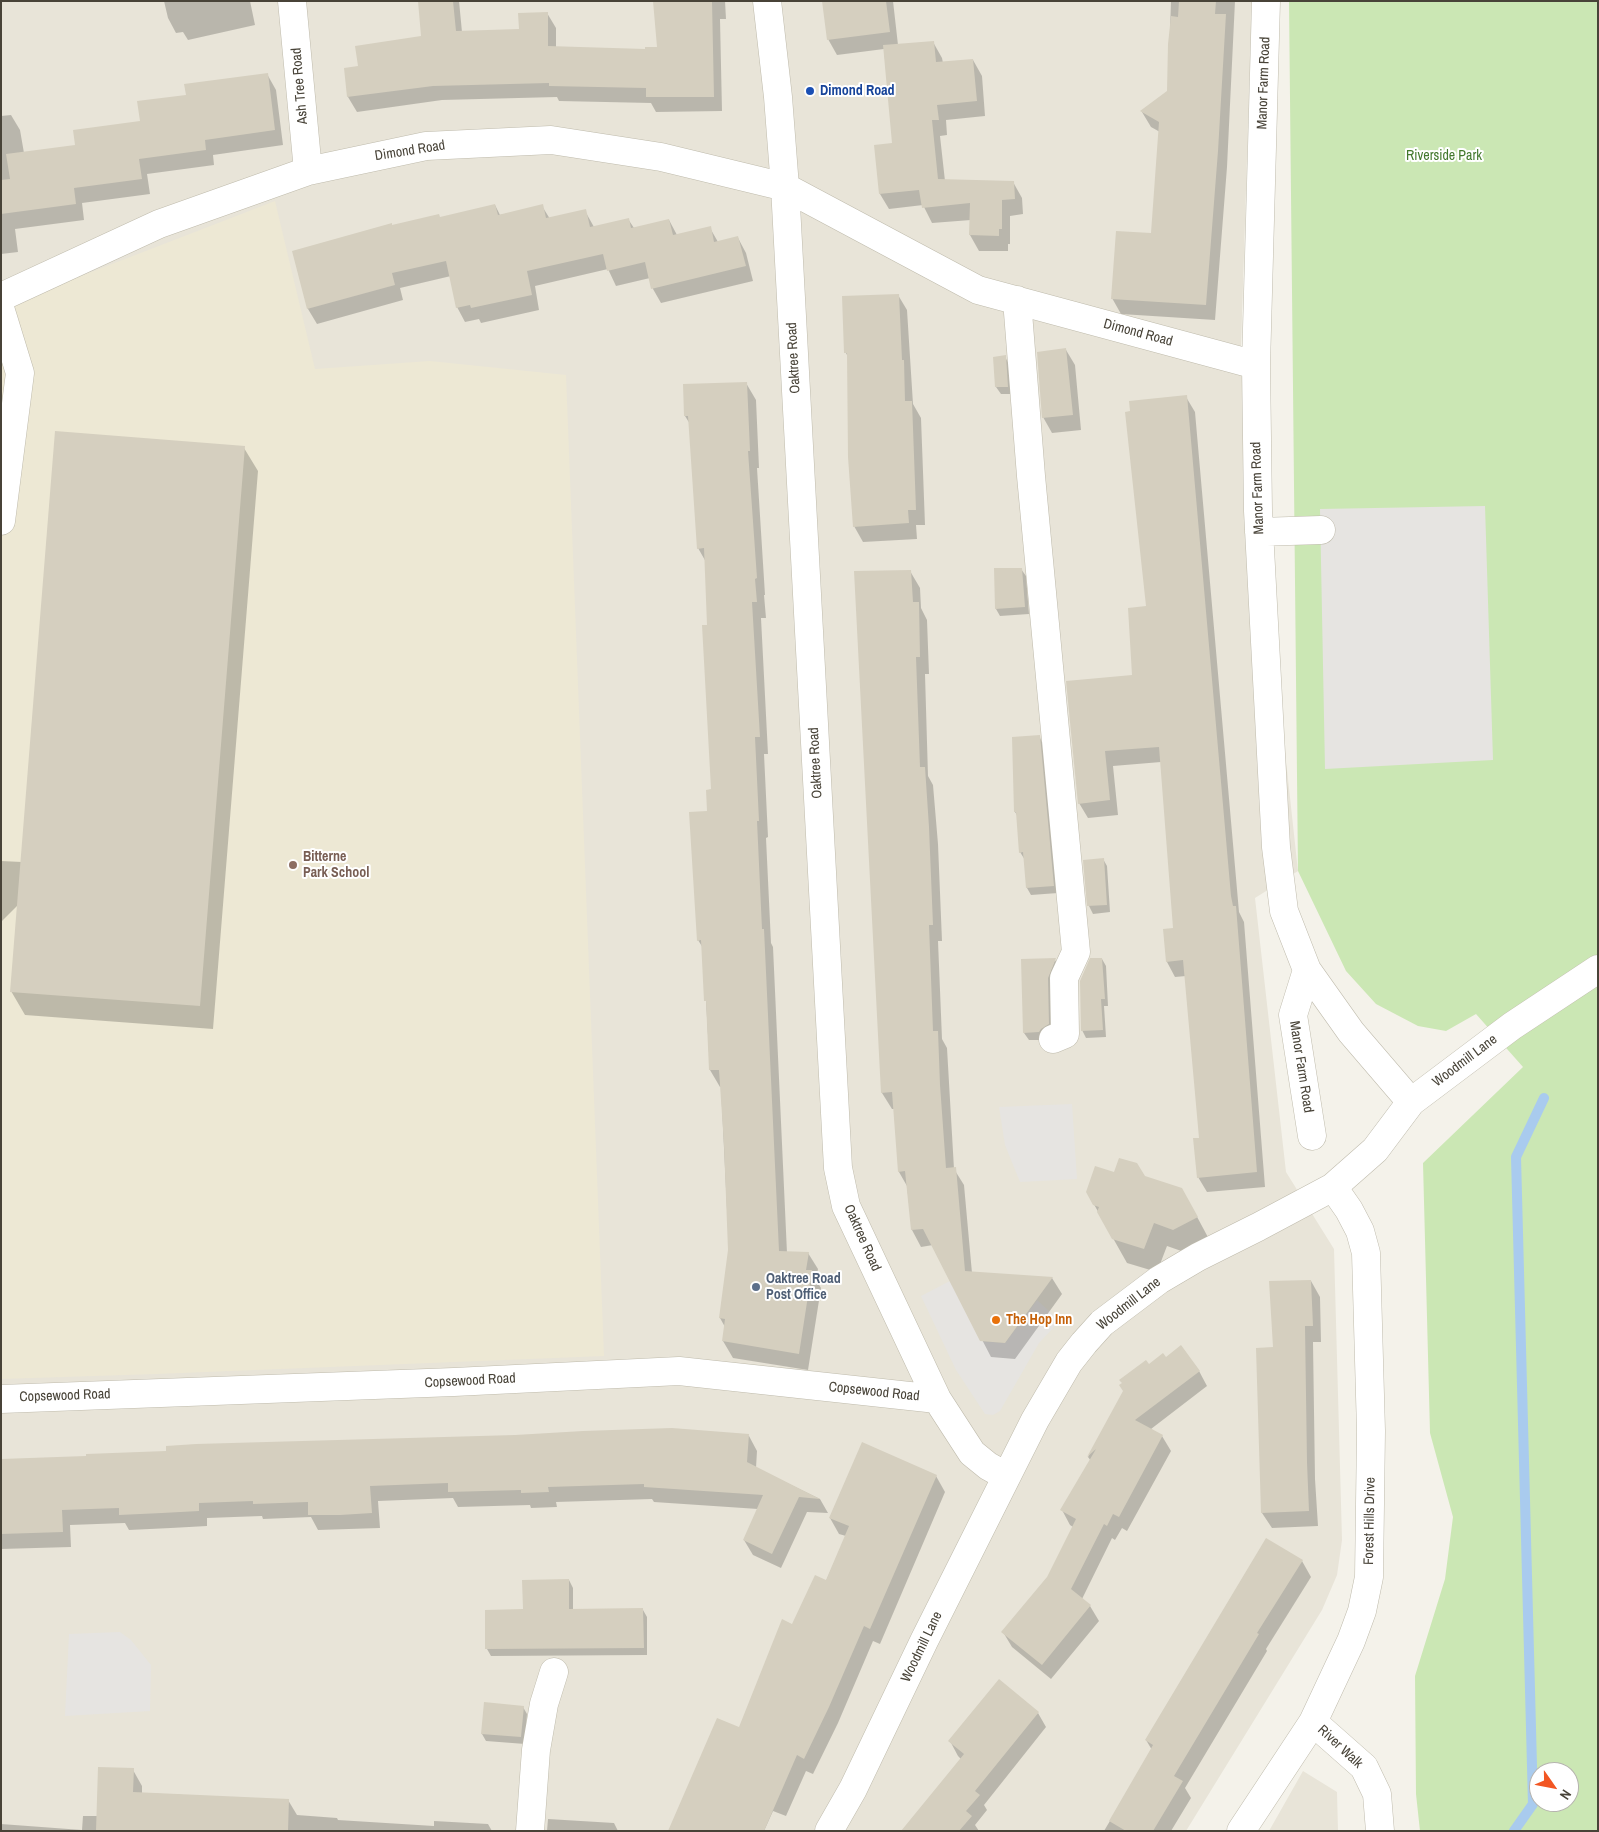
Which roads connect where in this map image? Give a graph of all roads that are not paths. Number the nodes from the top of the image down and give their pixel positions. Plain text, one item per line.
1 (292, 1) edge
2 (767, 1) edge
3 (1266, 1) edge
4 (308, 171) junction
5 (785, 187) junction
6 (1, 297) edge
7 (1017, 300) junction
8 (1, 311) edge
9 (1256, 365) junction
10 (1, 521) edge
11 (1322, 530) dead end
12 (1259, 532) junction
13 (1598, 969) edge
14 (1307, 970) junction
15 (1053, 1038) dead end
16 (1411, 1102) junction
17 (1312, 1136) dead end
18 (1332, 1187) junction
19 (1, 1399) edge
20 (938, 1399) junction
21 (1006, 1476) junction
22 (554, 1672) dead end
23 (1313, 1722) junction
24 (530, 1831) edge
25 (829, 1831) edge
26 (1241, 1831) edge
27 (1380, 1831) edge

1 - 4 street, Ash Tree Road
2 - 5 street, Oaktree Road
3 - 9 street, Manor Farm Road
4 - 5 street, Dimond Road
4 - 6 street, Dimond Road
5 - 7 street, Dimond Road
5 - 20 street, Oaktree Road
7 - 9 street, Dimond Road
7 - 15 street
8 - 10 street
9 - 12 street, Manor Farm Road
11 - 12 street
12 - 14 street, Manor Farm Road
13 - 16 street, Woodmill Lane
14 - 16 street, Manor Farm Road
14 - 17 street, Manor Farm Road
16 - 18 street, Woodmill Lane
18 - 21 street, Woodmill Lane
18 - 23 street, Forest Hills Drive
19 - 20 street, Copsewood Road
20 - 21 street, Oaktree Road
21 - 25 street, Woodmill Lane
22 - 24 street
23 - 26 street, Forest Hills Drive
23 - 27 street, River Walk

